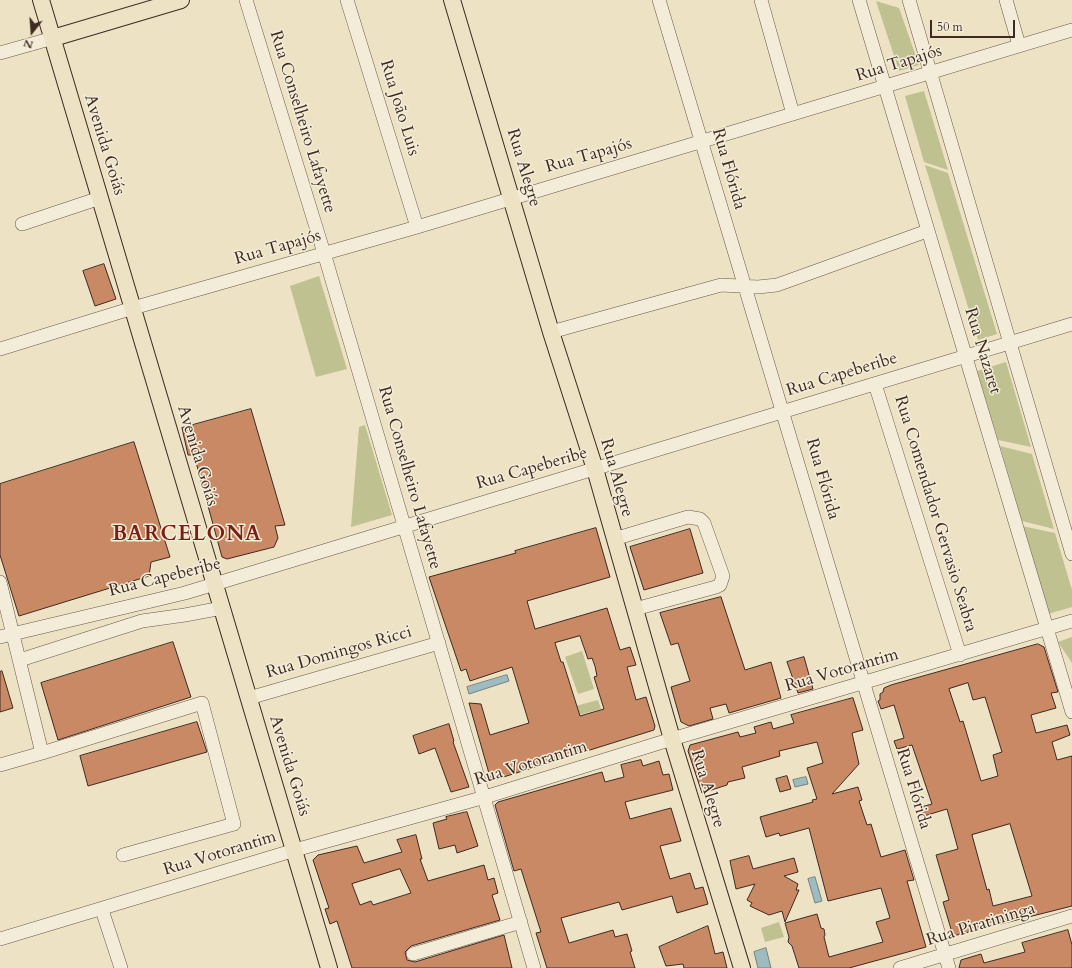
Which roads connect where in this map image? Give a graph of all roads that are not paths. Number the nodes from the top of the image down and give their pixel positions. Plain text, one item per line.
1 (41, 0) edge
2 (181, 0) edge
3 (246, 0) edge
4 (347, 0) edge
5 (452, 0) edge
6 (659, 0) edge
7 (761, 0) edge
8 (859, 0) edge
9 (909, 0) edge
10 (1006, 0) edge
11 (1072, 30) edge
12 (53, 38) junction
13 (1020, 45) junction
14 (0, 53) edge
15 (931, 73) junction
16 (884, 88) junction
17 (793, 114) junction
18 (702, 142) junction
19 (100, 198) junction
20 (512, 198) junction
21 (22, 224) dead end
22 (417, 227) junction
23 (927, 230) junction
24 (324, 253) junction
25 (744, 286) junction
26 (133, 308) junction
27 (1072, 324) edge
28 (551, 332) junction
29 (1009, 344) junction
30 (0, 349) edge
31 (964, 356) junction
32 (875, 384) junction
33 (783, 412) junction
34 (595, 469) junction
35 (404, 526) junction
36 (614, 539) junction
37 (1072, 554) edge
38 (0, 582) edge
39 (215, 584) junction
40 (222, 608) junction
41 (634, 609) junction
42 (1072, 621) edge
43 (1048, 629) junction
44 (14, 633) junction
45 (0, 636) edge
46 (439, 643) junction
47 (960, 655) junction
48 (20, 660) junction
49 (863, 684) junction
50 (249, 698) junction
51 (1072, 712) edge
52 (672, 739) junction
53 (42, 753) junction
54 (0, 765) edge
55 (485, 797) junction
56 (295, 850) junction
57 (122, 855) dead end
58 (102, 910) junction
59 (1072, 916) edge
60 (521, 922) junction
61 (0, 939) edge
62 (413, 954) dead end
63 (944, 955) junction
64 (121, 968) edge
65 (329, 968) edge
66 (534, 968) edge
67 (742, 968) edge
68 (900, 968) edge
69 (949, 968) edge

1 - 12 main road, Avenida Goiás
2 - 12 main road
3 - 24 street, Rua Conselheiro Lafayette
4 - 22 street, Rua João Luis
5 - 20 main road, Rua Alegre
6 - 18 street, Rua Flórida
7 - 17 street
8 - 16 street, Rua Nazaret
9 - 15 street, Rua Nazaret
10 - 13 street
11 - 13 street, Rua Tapajós
12 - 14 street
12 - 19 main road, Avenida Goiás
13 - 15 street, Rua Tapajós
15 - 16 street, Rua Tapajós
15 - 29 street, Rua Nazaret
16 - 17 street, Rua Tapajós
16 - 23 street, Rua Nazaret
17 - 18 street, Rua Tapajós
18 - 20 street, Rua Tapajós
18 - 25 street, Rua Flórida
19 - 21 street
19 - 26 main road, Avenida Goiás
20 - 22 street, Rua Tapajós
20 - 28 main road, Rua Alegre
22 - 24 street, Rua Tapajós
23 - 25 street
23 - 31 street, Rua Nazaret
24 - 26 street, Rua Tapajós
24 - 35 street, Rua Conselheiro Lafayette
25 - 28 street
25 - 33 street, Rua Flórida
26 - 30 street, Rua Tapajós
26 - 39 main road, Avenida Goiás
27 - 29 street, Rua Capeberibe
28 - 34 main road, Rua Alegre
29 - 31 street, Rua Capeberibe
29 - 37 street, Rua Nazaret
31 - 32 street, Rua Capeberibe
31 - 43 street, Rua Nazaret
32 - 33 street, Rua Capeberibe
32 - 47 street, Rua Comendador Gervasio Seabra
33 - 34 street, Rua Capeberibe
33 - 49 street, Rua Flórida
34 - 35 street, Rua Capeberibe
34 - 36 main road, Rua Alegre
35 - 39 street, Rua Capeberibe
35 - 46 street, Rua Conselheiro Lafayette
36 - 41 main road, Rua Alegre
36 - 41 street
38 - 44 street
39 - 40 main road, Avenida Goiás
39 - 44 street, Rua Capeberibe
40 - 48 street
40 - 50 main road, Avenida Goiás
41 - 52 main road, Rua Alegre
42 - 43 street, Rua Votorantim
43 - 47 street, Rua Votorantim
43 - 51 street, Rua Nazaret
44 - 45 street, Rua Capeberibe
44 - 48 street
46 - 50 street, Rua Domingos Ricci
46 - 55 street, Rua Conselheiro Lafayette
47 - 49 street, Rua Votorantim
48 - 53 street
49 - 52 street, Rua Votorantim
49 - 63 street, Rua Flórida
50 - 56 main road, Avenida Goiás
52 - 55 street, Rua Votorantim
52 - 67 main road, Rua Alegre
53 - 54 street
53 - 57 street
55 - 56 street, Rua Votorantim
55 - 60 street, Rua Conselheiro Lafayette
56 - 58 street, Rua Votorantim
56 - 65 main road, Avenida Goiás
58 - 61 street, Rua Votorantim
58 - 64 street
59 - 63 street, Rua Piratininga
60 - 62 street
60 - 66 street, Rua Conselheiro Lafayette
63 - 68 street, Rua Piratininga
63 - 69 street, Rua Flórida

